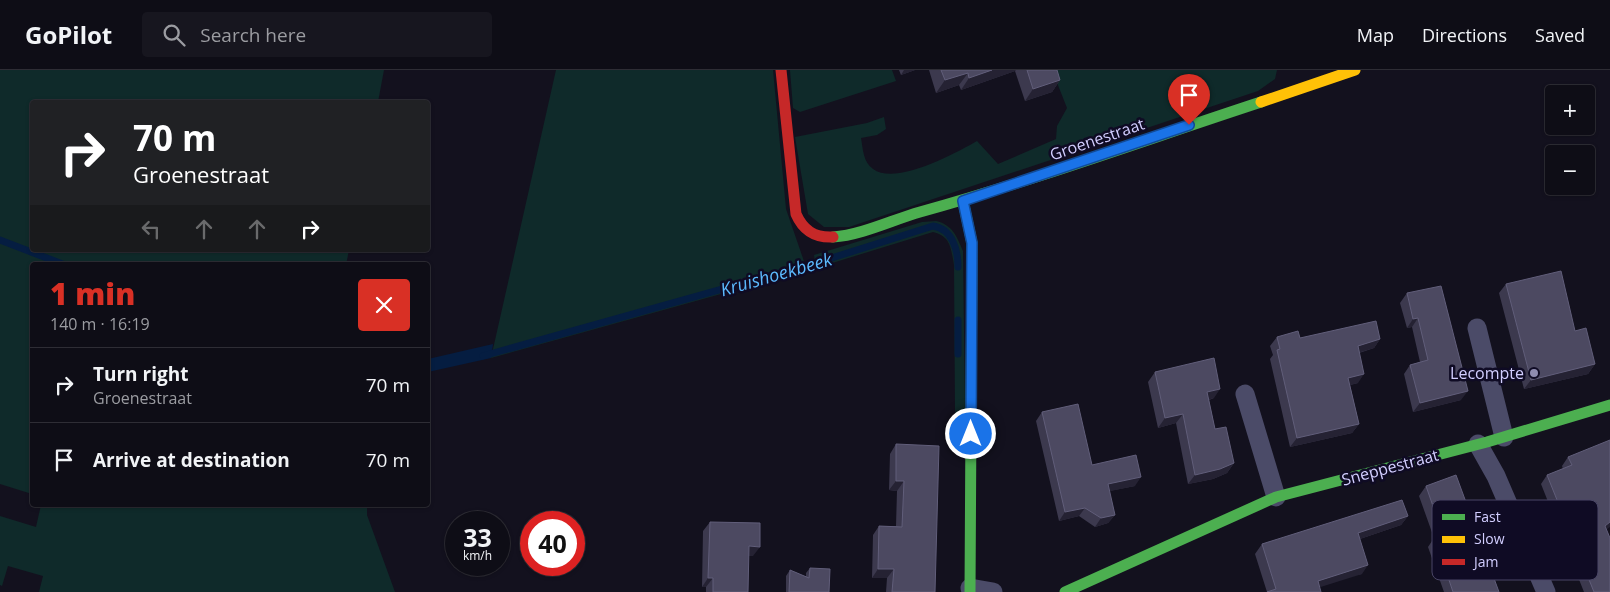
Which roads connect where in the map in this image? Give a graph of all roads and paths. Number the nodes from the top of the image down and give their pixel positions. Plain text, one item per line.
1 (781, 70) edge
2 (1355, 70) edge
3 (963, 201) junction
4 (1477, 328) dead end
5 (1245, 394) dead end
6 (1610, 405) edge
7 (1504, 437) junction
8 (1478, 444) junction
9 (1276, 497) junction
10 (1506, 500) edge
11 (1541, 580) edge
12 (970, 590) edge
13 (993, 592) edge
14 (1065, 592) edge
15 (1546, 592) edge

1 - 3 street, Groenestraat
2 - 3 street, Groenestraat
3 - 12 street
4 - 7 street
5 - 9 street
6 - 7 street, Sneppestraat
7 - 8 street, Sneppestraat
8 - 9 street, Sneppestraat
8 - 10 street
9 - 14 street, Sneppestraat
11 - 15 street
12 - 13 street

